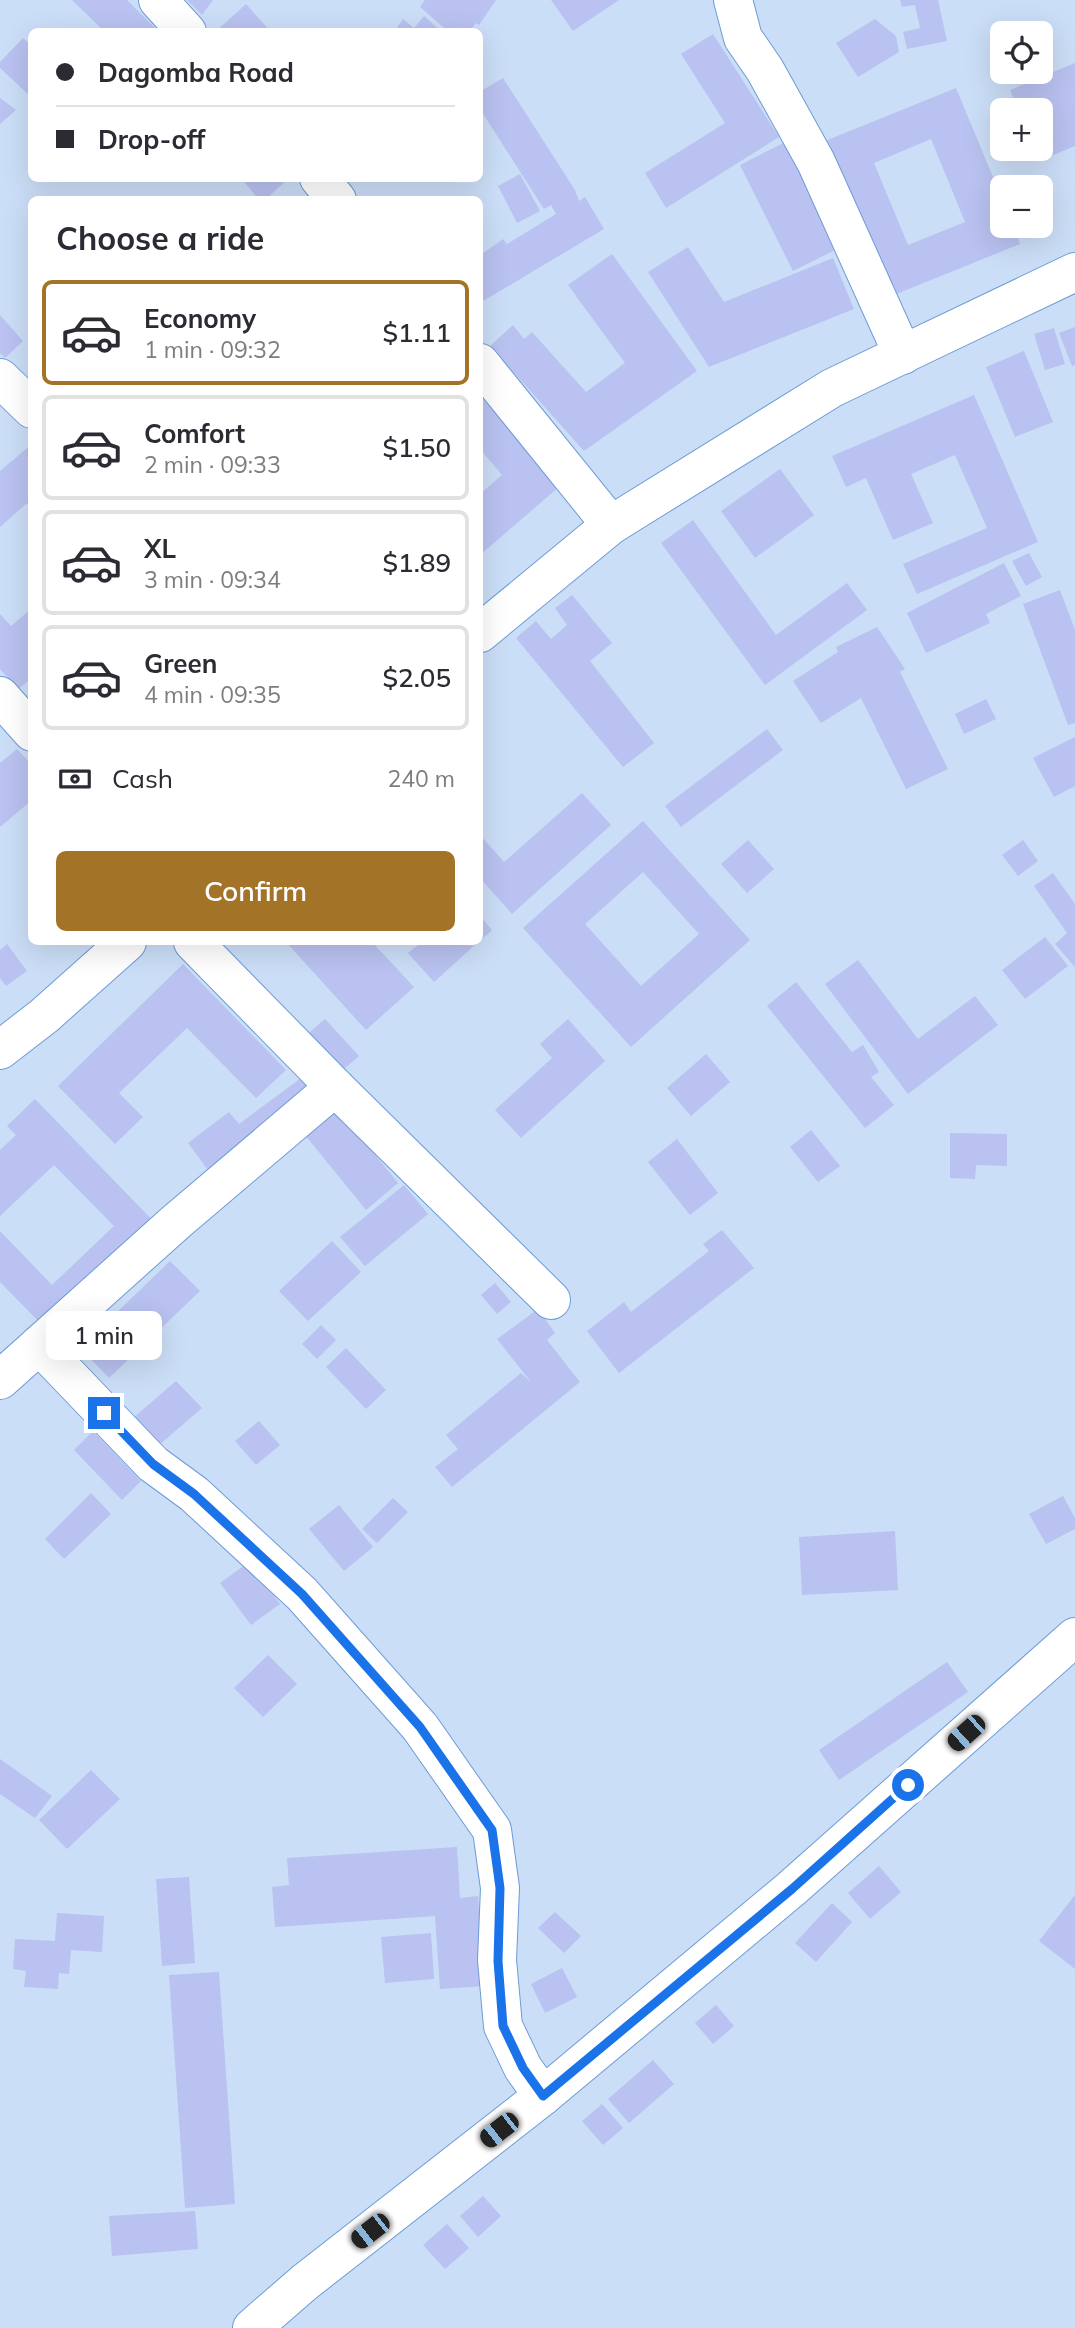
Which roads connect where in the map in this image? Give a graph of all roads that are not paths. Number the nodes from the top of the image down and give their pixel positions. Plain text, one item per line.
1 (158, 0) edge
2 (733, 0) edge
3 (183, 28) edge
4 (322, 182) edge
5 (334, 196) edge
6 (1075, 272) edge
7 (903, 355) junction
8 (483, 367) edge
9 (0, 378) edge
10 (28, 405) edge
11 (611, 525) junction
12 (483, 631) edge
13 (0, 696) edge
14 (28, 728) edge
15 (124, 945) edge
16 (196, 945) edge
17 (4, 1036) edge
18 (335, 1087) junction
19 (551, 1300) dead end
20 (39, 1345) junction
21 (0, 1380) edge
22 (1075, 1637) edge
23 (543, 2096) junction
24 (253, 2328) edge

1 - 3 street
2 - 7 street
4 - 5 street
6 - 7 street
7 - 11 street
8 - 11 street
9 - 10 street
11 - 12 street
13 - 14 street
15 - 17 street
16 - 18 street
18 - 19 street
18 - 20 street
20 - 21 street
20 - 23 street
22 - 23 street
23 - 24 street

